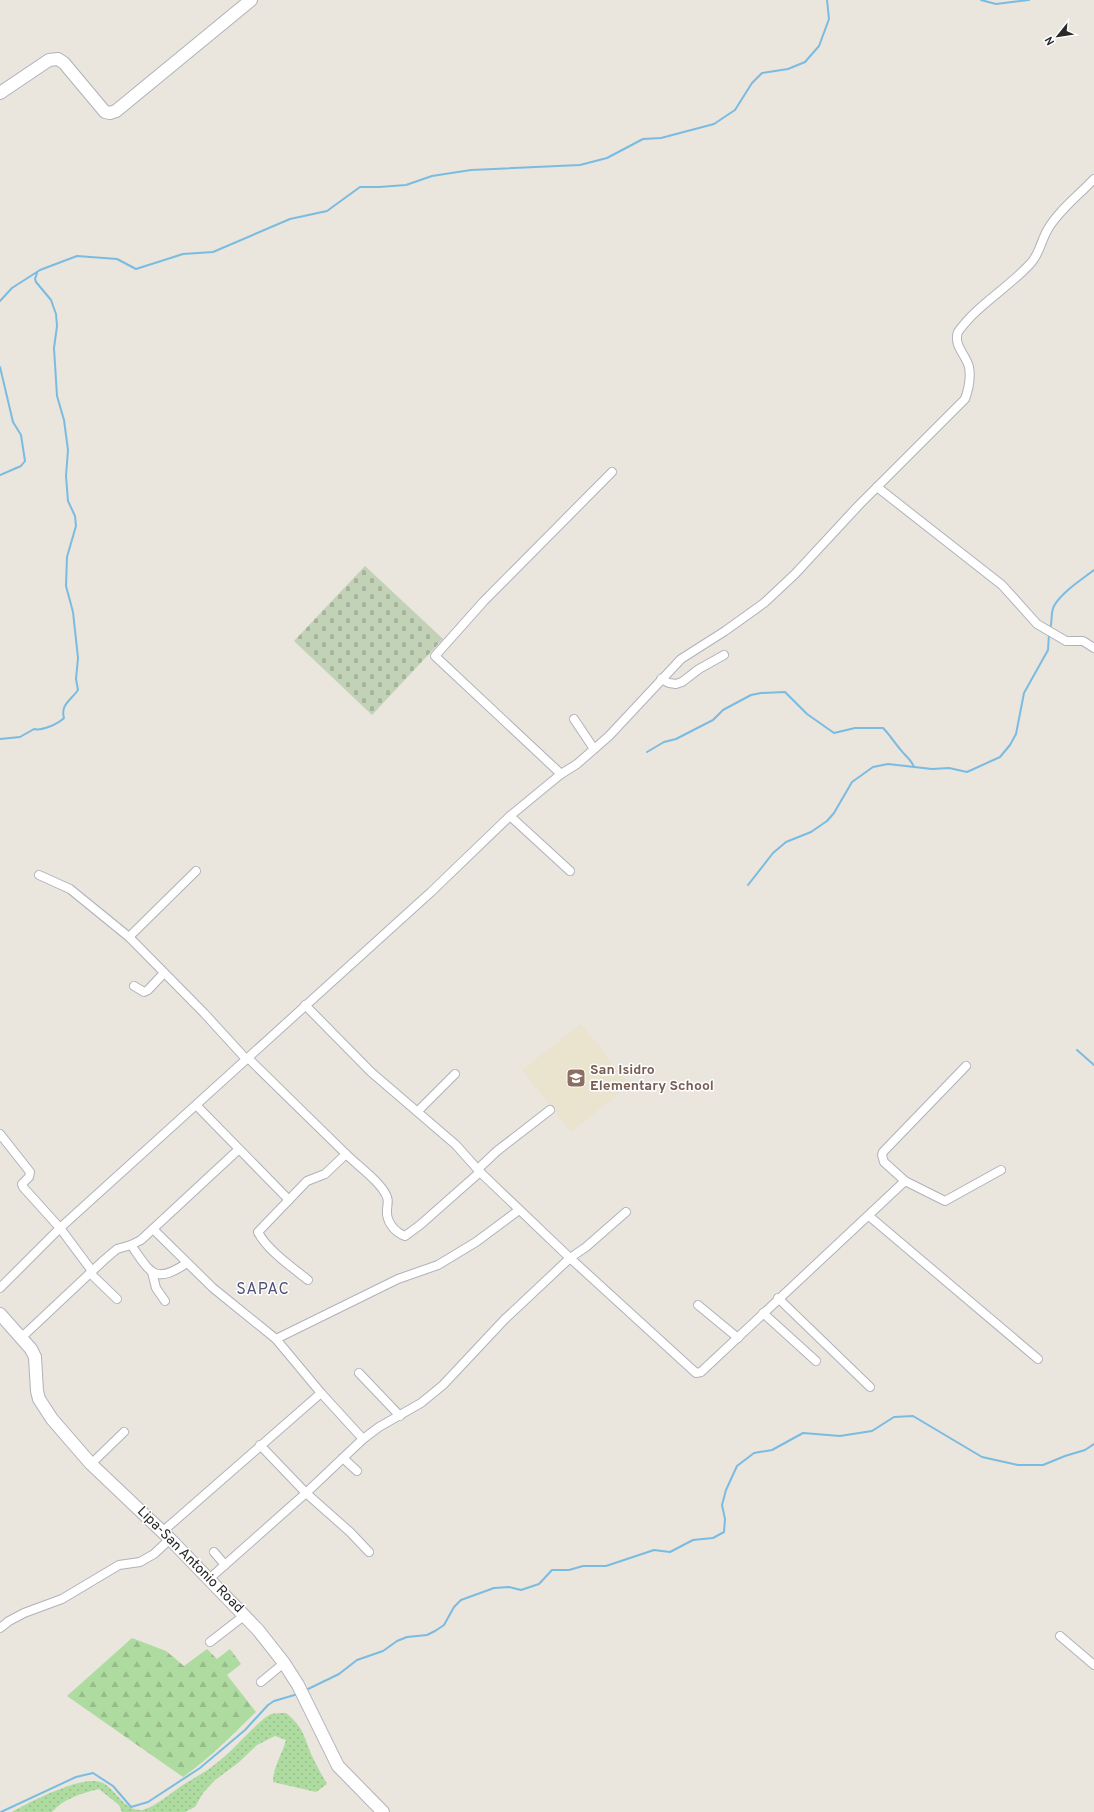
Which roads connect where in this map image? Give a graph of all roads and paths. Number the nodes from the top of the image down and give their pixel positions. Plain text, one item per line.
1 (251, 0) edge
2 (0, 93) edge
3 (1094, 180) edge
4 (612, 472) dead end
5 (877, 487) junction
6 (1094, 648) edge
7 (724, 655) dead end
8 (661, 679) junction
9 (574, 719) dead end
10 (594, 749) junction
11 (561, 774) junction
12 (510, 816) junction
13 (196, 871) dead end
14 (570, 871) dead end
15 (38, 875) dead end
16 (129, 937) junction
17 (164, 973) junction
18 (134, 986) dead end
19 (305, 1005) junction
20 (247, 1059) junction
21 (966, 1066) dead end
22 (455, 1074) dead end
23 (196, 1105) junction
24 (550, 1110) dead end
25 (418, 1111) junction
26 (0, 1134) edge
27 (238, 1150) junction
28 (346, 1154) junction
29 (480, 1170) junction
30 (1001, 1170) dead end
31 (905, 1181) junction
32 (289, 1200) junction
33 (519, 1210) junction
34 (626, 1212) dead end
35 (869, 1216) junction
36 (60, 1228) junction
37 (153, 1229) junction
38 (131, 1245) junction
39 (570, 1258) junction
40 (188, 1263) junction
41 (91, 1272) junction
42 (152, 1272) junction
43 (308, 1280) dead end
44 (0, 1288) edge
45 (778, 1298) junction
46 (117, 1299) dead end
47 (165, 1301) dead end
48 (698, 1305) dead end
49 (763, 1313) junction
50 (0, 1314) edge
51 (22, 1337) junction
52 (738, 1338) junction
53 (276, 1339) junction
54 (1038, 1359) dead end
55 (816, 1361) dead end
56 (359, 1373) dead end
57 (870, 1387) dead end
58 (321, 1393) junction
59 (400, 1416) junction
60 (124, 1432) dead end
61 (363, 1439) junction
62 (260, 1445) junction
63 (343, 1458) junction
64 (91, 1464) junction
65 (357, 1471) dead end
66 (306, 1493) junction
67 (166, 1535) junction
68 (214, 1552) dead end
69 (369, 1552) dead end
70 (225, 1565) junction
71 (210, 1579) junction
72 (245, 1615) junction
73 (0, 1628) edge
74 (1060, 1636) dead end
75 (210, 1642) dead end
76 (284, 1663) junction
77 (1094, 1665) edge
78 (261, 1682) dead end
79 (383, 1812) edge

1 - 2 main road
3 - 5 street
4 - 11 street
5 - 6 street
5 - 8 street
7 - 8 street
8 - 10 street
9 - 10 street
10 - 11 street
11 - 12 street
12 - 14 street
12 - 19 street
13 - 16 street
15 - 16 street
16 - 17 street
17 - 18 street
17 - 20 street
19 - 20 street
19 - 25 street
20 - 23 street
20 - 28 street
21 - 31 street
22 - 25 street
23 - 27 street
23 - 36 street
24 - 29 street
25 - 29 street
26 - 36 street
27 - 32 street
27 - 37 street
28 - 29 street
28 - 32 street
29 - 33 street
30 - 31 street
31 - 35 street
32 - 43 street
33 - 39 street
33 - 53 street
34 - 39 street
35 - 45 street
35 - 54 street
36 - 41 street
36 - 44 street
37 - 38 street
37 - 40 street
38 - 41 street
38 - 42 street
39 - 52 street
39 - 59 street
40 - 42 street
40 - 53 street
41 - 46 street
41 - 51 street
42 - 47 street
45 - 49 street
45 - 57 street
48 - 52 street
49 - 52 street
49 - 55 street
50 - 51 main road, Lipa-San Antonio Road
51 - 64 main road, Lipa-San Antonio Road
53 - 58 street
56 - 59 street
58 - 61 street
58 - 62 street
59 - 61 street
60 - 64 street
61 - 63 street
62 - 66 street
62 - 67 street
63 - 65 street
63 - 66 street
64 - 67 main road, Lipa-San Antonio Road
66 - 69 street
66 - 70 street
67 - 71 main road, Lipa-San Antonio Road
67 - 73 street
68 - 70 street
70 - 71 street
71 - 72 main road, Lipa-San Antonio Road
72 - 75 street
72 - 76 main road, Lipa-San Antonio Road
74 - 77 street
76 - 78 street
76 - 79 main road, Lipa-San Antonio Road

